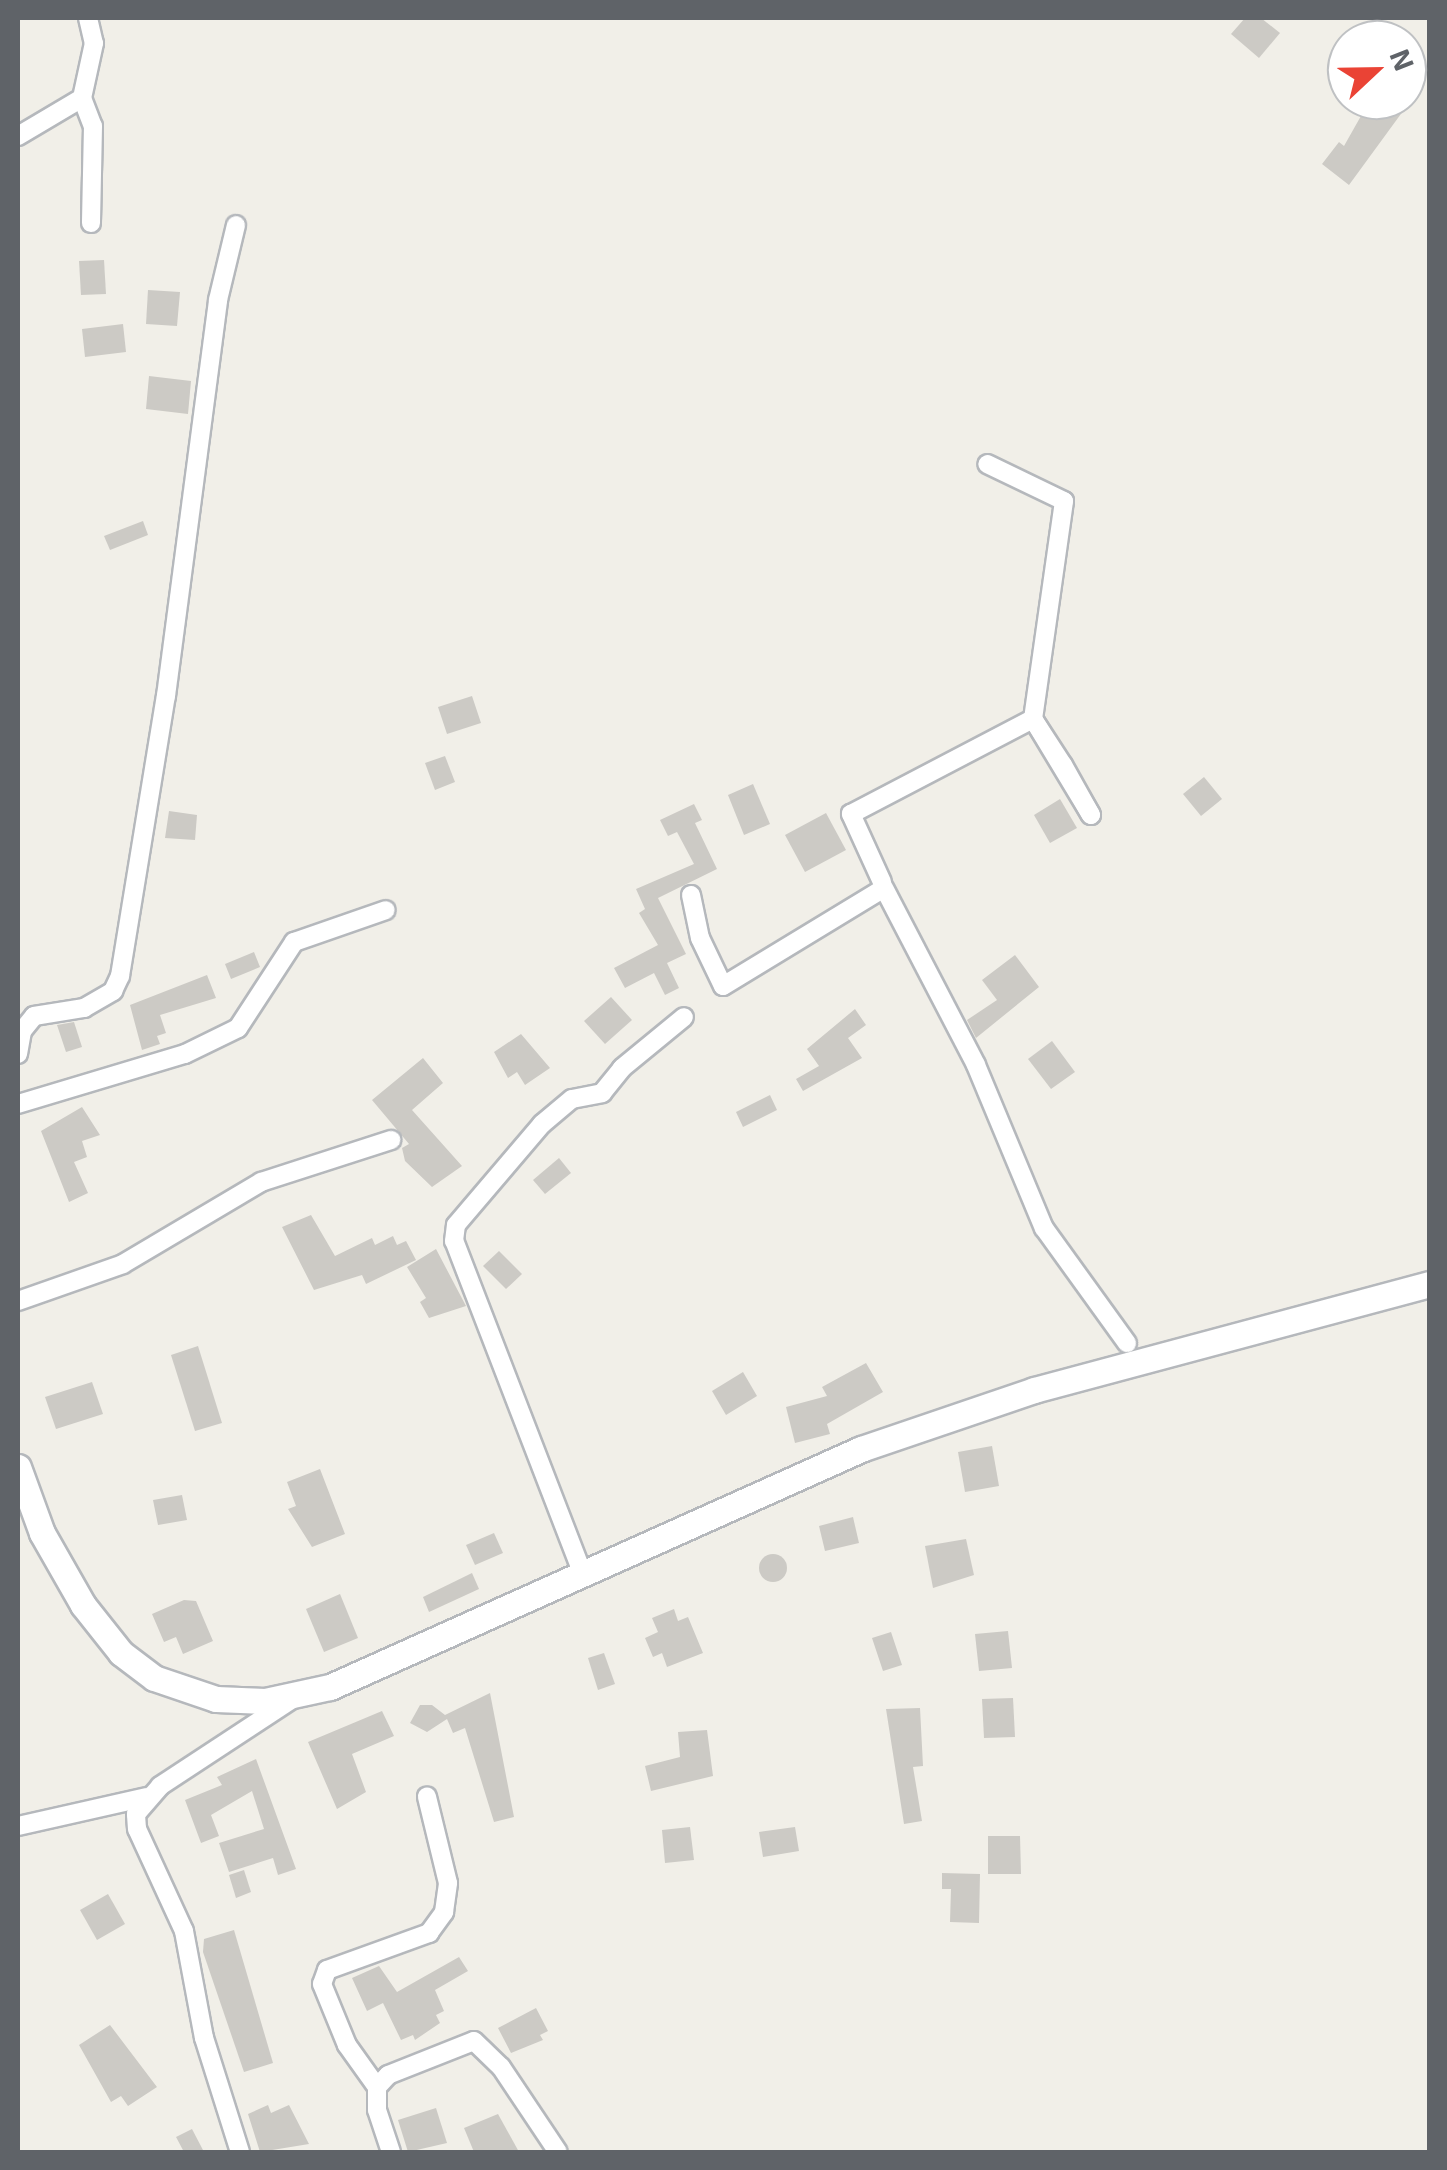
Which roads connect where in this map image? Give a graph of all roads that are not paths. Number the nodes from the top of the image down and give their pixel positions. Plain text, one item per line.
1 (88, 18) edge
2 (82, 98) junction
3 (18, 136) edge
4 (91, 223) dead end
5 (236, 225) dead end
6 (986, 464) dead end
7 (1034, 719) junction
8 (882, 882) dead end
9 (691, 896) dead end
10 (386, 910) dead end
11 (684, 1017) dead end
12 (18, 1054) edge
13 (18, 1104) edge
14 (390, 1140) dead end
15 (1430, 1284) edge
16 (18, 1301) edge
17 (1127, 1344) dead end
18 (18, 1467) edge
19 (582, 1572) junction
20 (303, 1692) junction
21 (147, 1797) junction
22 (427, 1797) dead end
23 (18, 1826) edge
24 (377, 2087) junction
25 (240, 2152) edge
26 (391, 2152) edge
27 (558, 2152) edge

1 - 2 street
2 - 3 street
2 - 4 street
5 - 12 street
6 - 7 street
7 - 7 street
7 - 8 street
9 - 17 street
10 - 13 street
11 - 19 street
14 - 16 street
15 - 19 street
18 - 20 street
19 - 20 street
20 - 21 street
21 - 23 street
21 - 25 street
22 - 24 street
24 - 26 street
24 - 27 street

